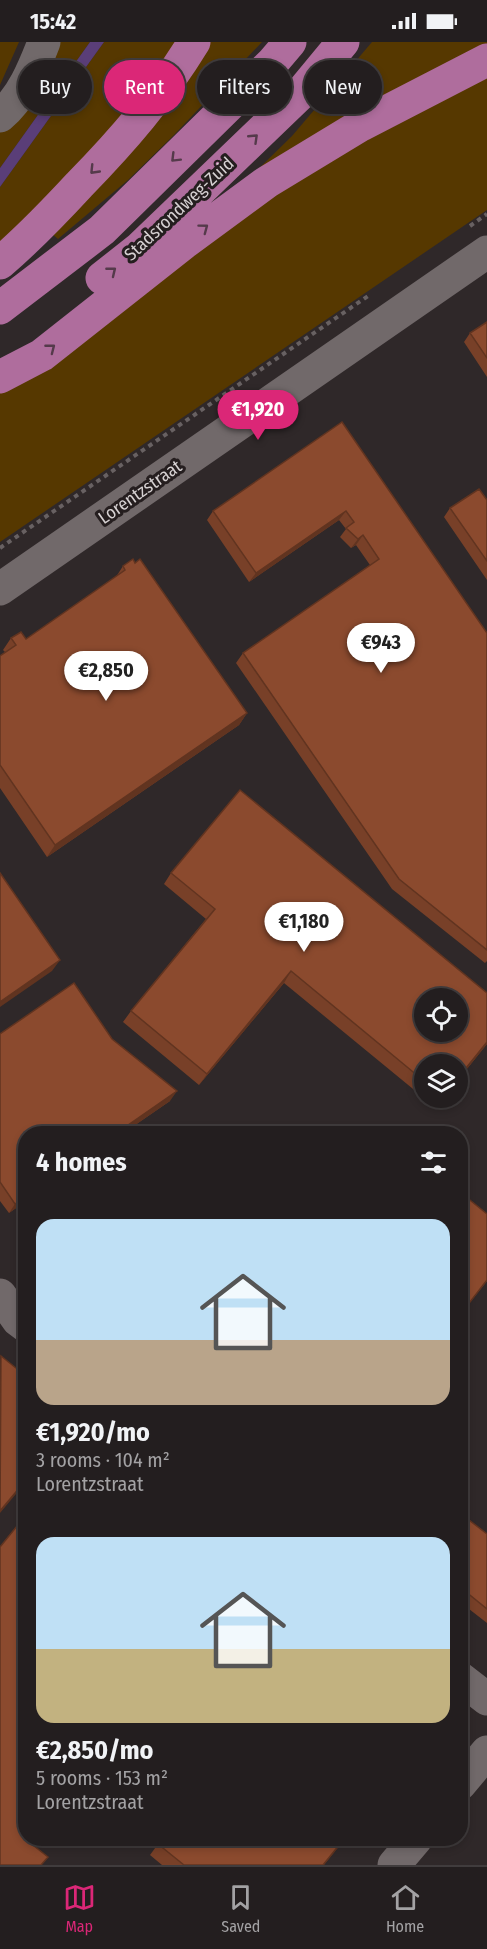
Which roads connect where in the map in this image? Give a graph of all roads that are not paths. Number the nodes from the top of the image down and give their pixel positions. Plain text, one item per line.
1 (44, 42) edge
2 (194, 42) edge
3 (290, 42) edge
4 (343, 42) edge
5 (487, 60) edge
6 (0, 116) edge
7 (477, 240) edge
8 (0, 263) edge
9 (0, 308) edge
10 (0, 360) edge
11 (0, 377) edge
12 (0, 589) edge
13 (0, 1295) edge
14 (18, 1320) edge
15 (468, 1684) edge
16 (487, 1699) edge
17 (487, 1752) edge
18 (468, 1775) edge
19 (410, 1846) edge
20 (394, 1865) edge

1 - 6 street
2 -> 8 highway
3 -> 9 highway, Stadsrondweg-Zuid
10 -> 4 highway, Stadsrondweg-Zuid
11 -> 5 highway
7 - 12 street, Lorentzstraat
13 - 14 street
15 - 16 street
17 - 18 street
19 - 20 street

